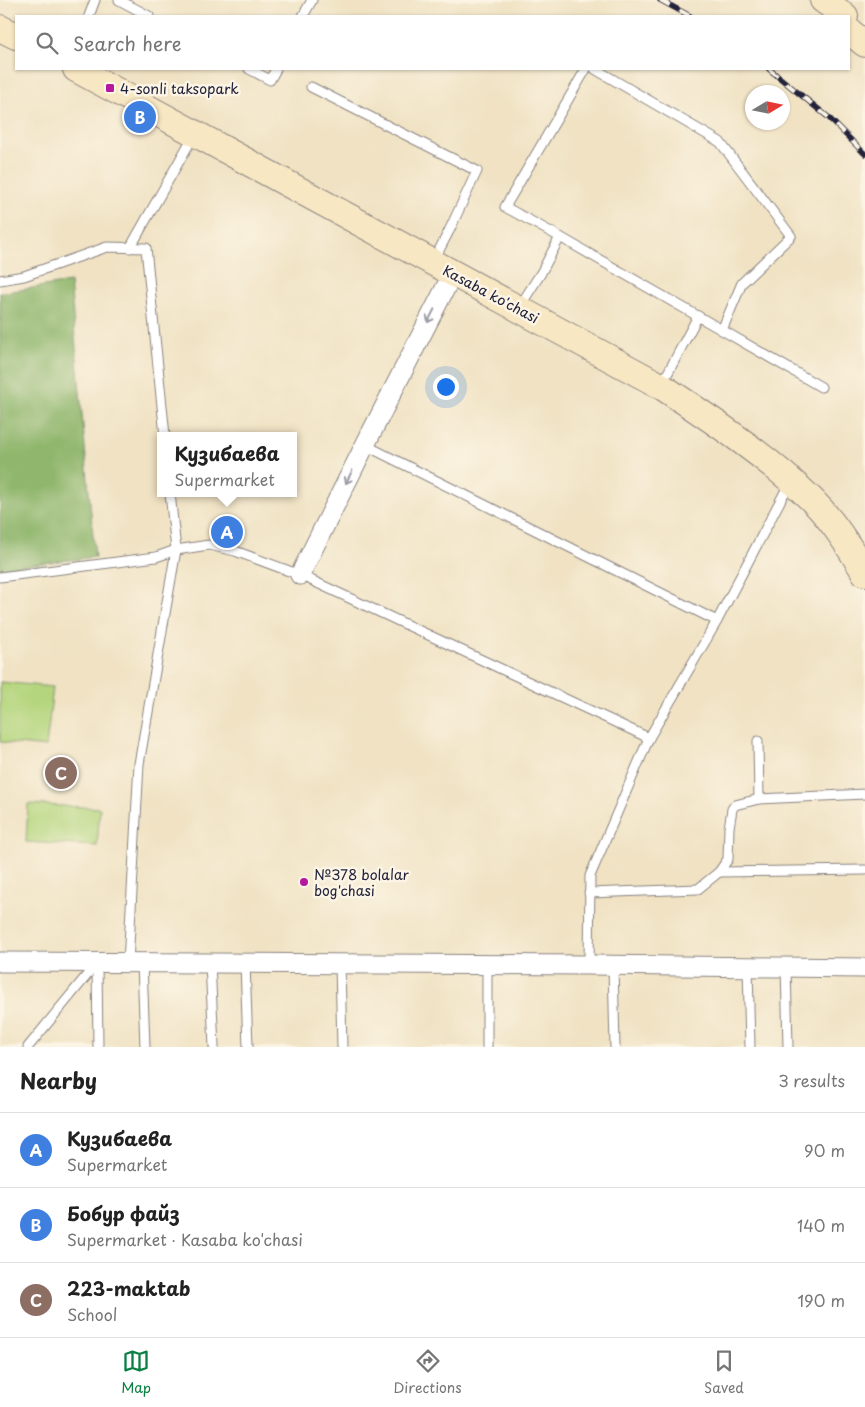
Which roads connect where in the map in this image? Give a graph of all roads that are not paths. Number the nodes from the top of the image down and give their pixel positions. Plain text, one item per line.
1 (95, 0) edge
2 (119, 0) edge
3 (312, 0) edge
4 (808, 0) edge
5 (823, 0) edge
6 (89, 15) edge
7 (148, 15) edge
8 (304, 15) edge
9 (829, 15) edge
10 (844, 15) edge
11 (850, 20) edge
12 (0, 28) edge
13 (865, 31) edge
14 (850, 32) edge
15 (15, 36) edge
16 (865, 44) edge
17 (78, 70) edge
18 (251, 70) edge
19 (275, 70) edge
20 (585, 70) edge
21 (597, 70) edge
22 (311, 87) dead end
23 (194, 133) junction
24 (560, 236) junction
25 (130, 248) junction
26 (443, 268) junction
27 (0, 280) edge
28 (519, 309) junction
29 (698, 316) junction
30 (722, 330) junction
31 (661, 386) junction
32 (821, 387) dead end
33 (165, 432) edge
34 (365, 445) junction
35 (791, 481) junction
36 (170, 497) edge
37 (176, 550) junction
38 (865, 572) edge
39 (300, 575) junction
40 (0, 577) edge
41 (717, 621) junction
42 (649, 738) junction
43 (758, 741) dead end
44 (865, 794) edge
45 (759, 799) junction
46 (865, 870) edge
47 (720, 872) junction
48 (589, 893) junction
49 (0, 962) edge
50 (97, 963) junction
51 (135, 963) junction
52 (210, 963) junction
53 (245, 963) junction
54 (340, 964) junction
55 (487, 964) junction
56 (589, 965) junction
57 (613, 965) junction
58 (748, 967) junction
59 (786, 967) junction
60 (865, 968) edge
61 (28, 1047) edge
62 (98, 1047) edge
63 (145, 1047) edge
64 (214, 1047) edge
65 (248, 1047) edge
66 (342, 1047) edge
67 (487, 1047) edge
68 (615, 1047) edge
69 (750, 1047) edge
70 (788, 1047) edge

1 - 6 lane
2 - 7 lane
3 - 8 lane
4 - 9 street
5 - 10 street
11 - 13 street
12 - 15 street
14 - 16 street
17 - 23 street, Kasaba ko'chasi
18 - 19 lane
20 - 24 lane
21 - 30 lane
22 - 26 lane
23 - 25 lane
23 - 26 street, Kasaba ko'chasi
24 - 28 lane
24 - 29 lane
25 - 27 lane
25 - 33 lane
26 - 28 street, Kasaba ko'chasi
26 -> 34 street
28 - 31 street, Kasaba ko'chasi
29 - 30 lane
29 - 31 lane
30 - 32 lane
31 - 35 street, Kasaba ko'chasi
34 -> 39 street
34 - 41 lane
35 - 38 street, Kasaba ko'chasi
35 - 41 lane
36 - 37 lane
37 - 39 lane
37 - 40 lane
37 - 51 lane
39 - 42 lane
41 - 42 lane
42 - 48 lane
43 - 45 lane
44 - 45 lane
45 - 47 lane
46 - 47 lane
47 - 48 lane
48 - 56 lane
49 - 50 street
50 - 51 street
50 - 61 lane
50 - 62 lane
51 - 52 street
51 - 63 lane
52 - 53 street
52 - 64 lane
53 - 54 street
53 - 65 lane
54 - 55 street
54 - 66 lane
55 - 56 street
55 - 67 lane
56 - 57 street
57 - 58 street
57 - 68 lane
58 - 59 street
58 - 69 lane
59 - 60 street
59 - 70 lane

